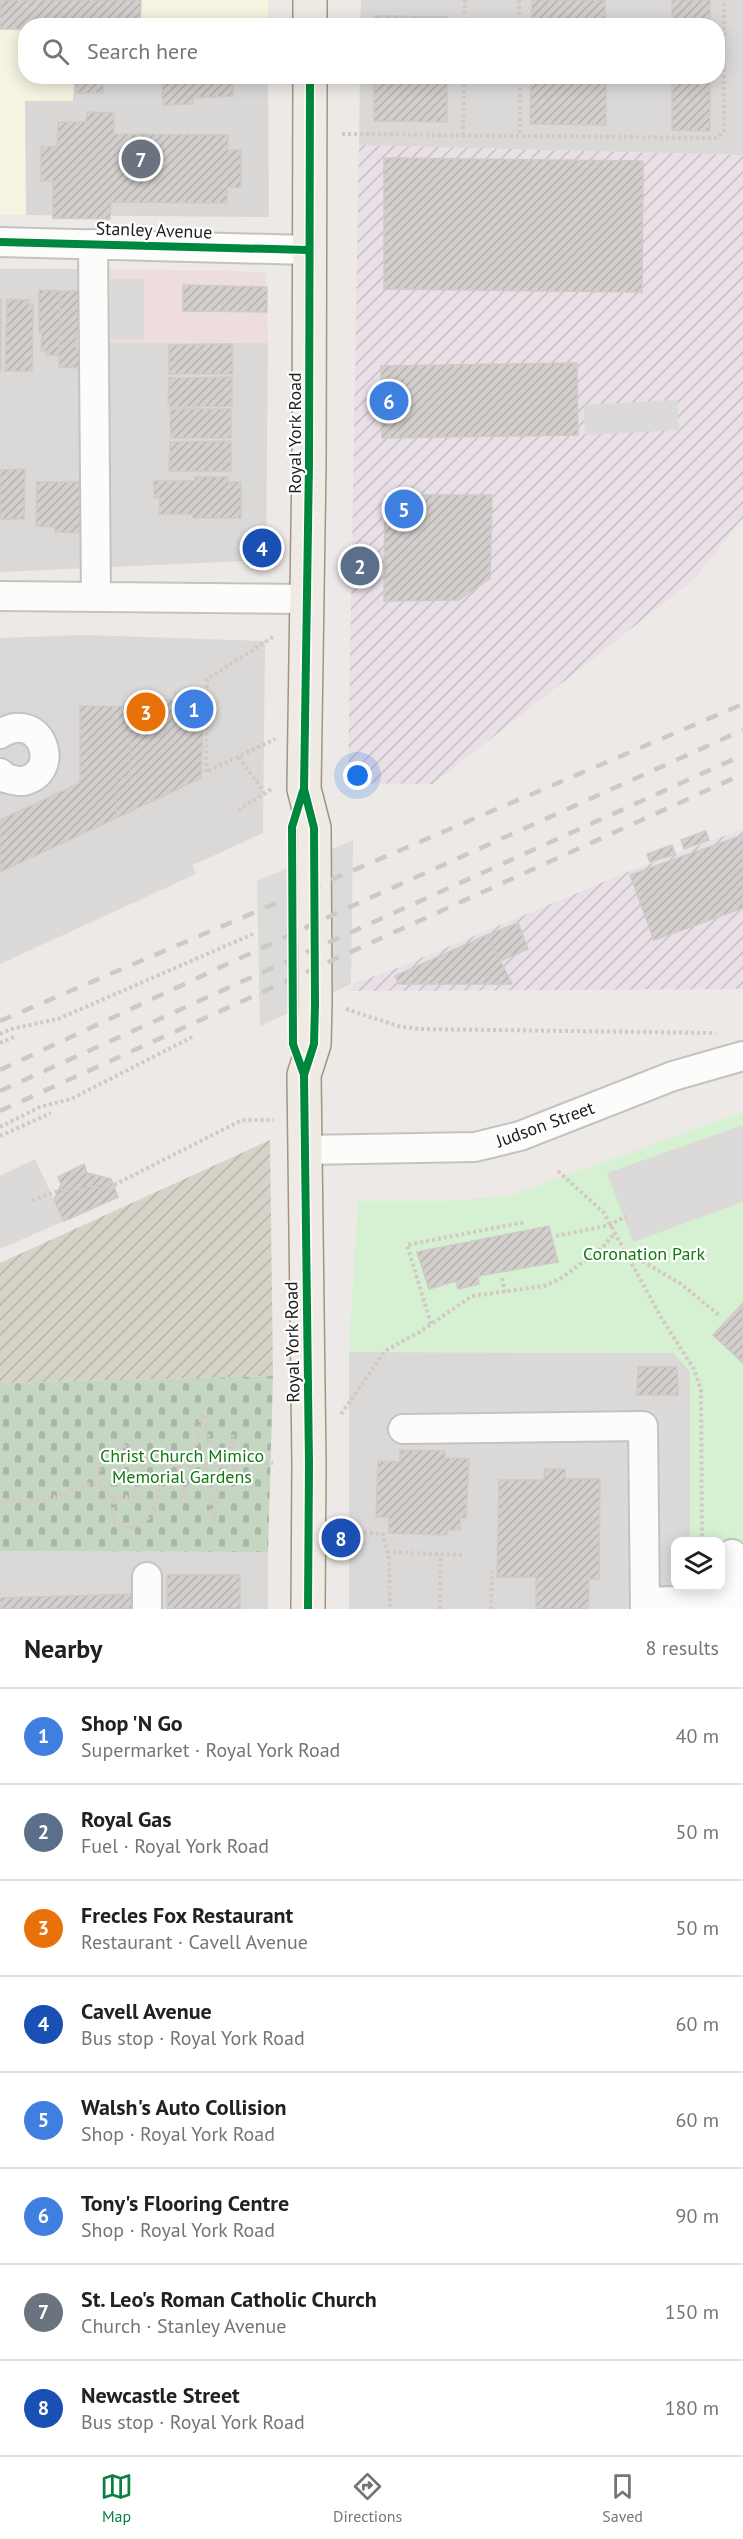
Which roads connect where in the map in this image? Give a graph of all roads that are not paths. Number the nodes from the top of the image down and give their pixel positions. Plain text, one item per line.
1 (310, 0) edge
2 (310, 18) edge
3 (309, 84) edge
4 (0, 242) edge
5 (93, 244) junction
6 (308, 250) junction
7 (0, 596) edge
8 (96, 597) junction
9 (308, 599) junction
10 (3, 727) edge
11 (0, 773) edge
12 (743, 1056) edge
13 (304, 1150) junction
14 (403, 1429) dead end
15 (732, 1554) dead end
16 (147, 1577) dead end
17 (732, 1604) edge
18 (645, 1606) edge
19 (147, 1609) edge
20 (308, 1609) edge

1 - 2 main road
3 - 6 main road, Royal York Road
4 - 5 street, Stanley Avenue
5 - 6 street, Stanley Avenue
5 - 8 street
6 - 9 main road, Royal York Road
7 - 8 street
8 - 9 street
9 - 13 main road, Royal York Road
10 - 11 street
12 - 13 street, Judson Street
13 - 20 main road, Royal York Road
14 - 18 street
15 - 17 street
16 - 19 street
17 - 18 street

